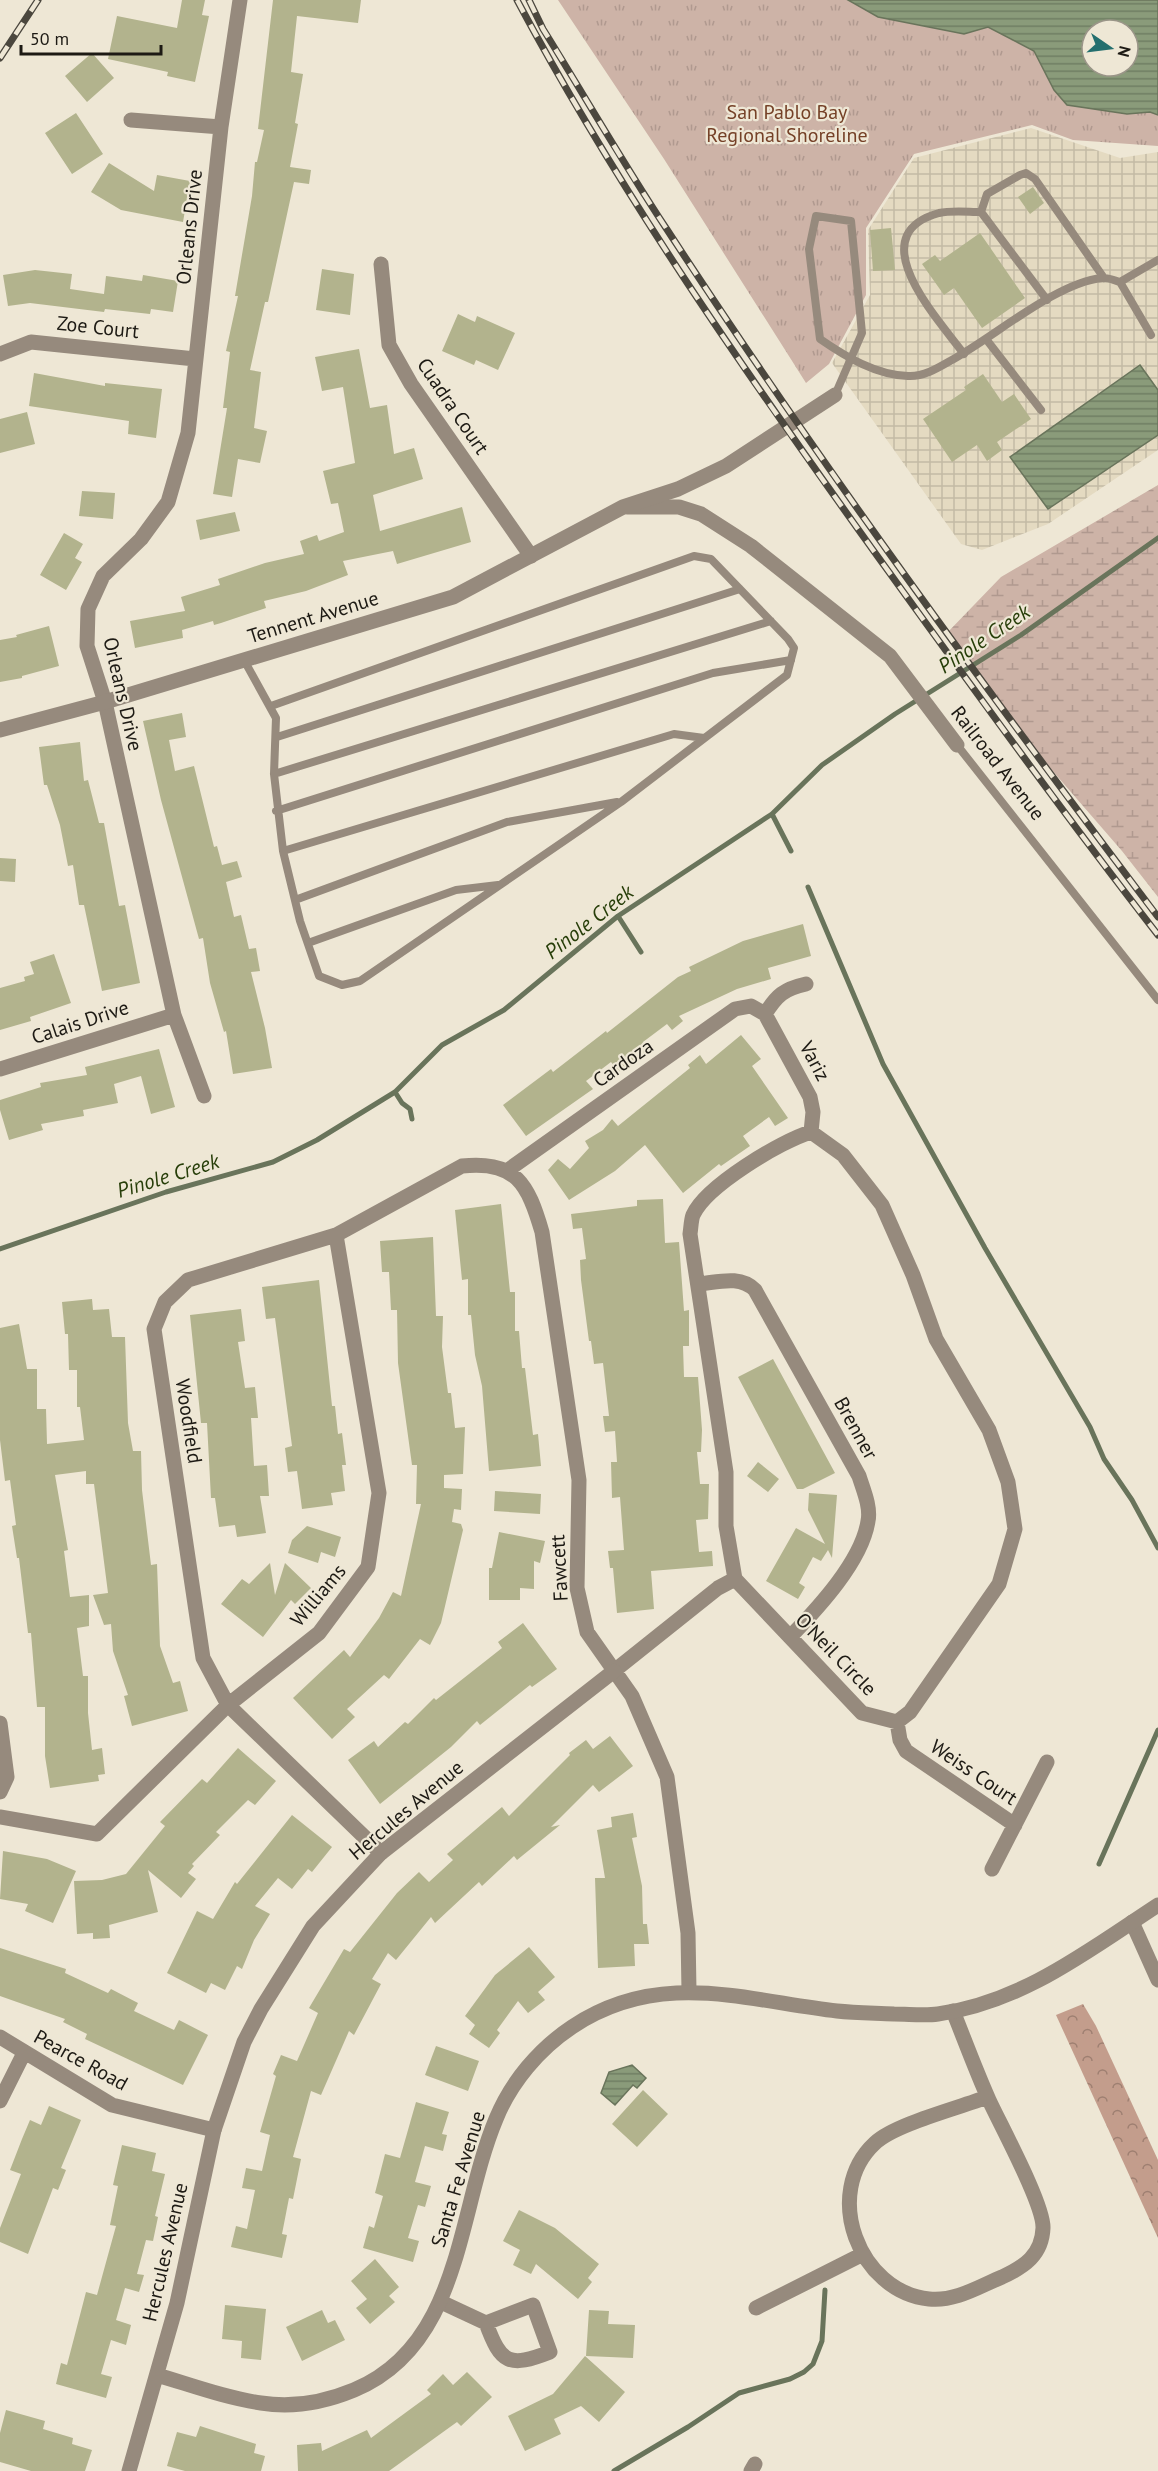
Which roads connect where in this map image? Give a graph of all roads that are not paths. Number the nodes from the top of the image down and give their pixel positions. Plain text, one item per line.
1 (240, 0) edge
2 (131, 120) dead end
3 (221, 128) junction
4 (981, 212) junction
5 (1158, 260) edge
6 (381, 264) dead end
7 (1104, 278) junction
8 (1120, 282) junction
9 (1047, 300) junction
10 (1151, 335) dead end
11 (986, 339) junction
12 (0, 354) edge
13 (964, 354) junction
14 (849, 358) junction
15 (195, 359) junction
16 (835, 395) joint
17 (1041, 410) dead end
18 (623, 507) junction
19 (531, 556) junction
20 (740, 589) junction
21 (771, 621) junction
22 (244, 660) junction
23 (791, 660) junction
24 (105, 702) junction
25 (271, 706) junction
26 (0, 730) edge
27 (277, 737) junction
28 (704, 738) junction
29 (957, 745) joint
30 (274, 774) junction
31 (621, 801) junction
32 (276, 811) junction
33 (283, 851) junction
34 (502, 884) junction
35 (295, 900) junction
36 (308, 943) junction
37 (806, 984) dead end
38 (1158, 1000) edge
39 (174, 1014) junction
40 (765, 1014) junction
41 (0, 1069) edge
42 (204, 1096) dead end
43 (811, 1132) junction
44 (508, 1170) junction
45 (336, 1235) junction
46 (699, 1284) junction
47 (735, 1579) junction
48 (791, 1636) junction
49 (614, 1671) junction
50 (228, 1705) junction
51 (897, 1722) junction
52 (0, 1723) edge
53 (1047, 1762) dead end
54 (0, 1792) edge
55 (0, 1817) edge
56 (1015, 1825) junction
57 (381, 1853) junction
58 (992, 1869) dead end
59 (1158, 1905) edge
60 (1132, 1922) junction
61 (1158, 1980) edge
62 (689, 1991) junction
63 (953, 2011) junction
64 (0, 2037) edge
65 (24, 2053) junction
66 (987, 2097) junction
67 (0, 2101) edge
68 (214, 2130) junction
69 (863, 2254) junction
70 (441, 2302) junction
71 (756, 2308) dead end
72 (486, 2323) junction
73 (157, 2375) junction
74 (129, 2471) edge

1 - 3 street, Orleans Drive
2 - 3 street
3 - 15 street, Orleans Drive
4 - 7 lane
4 - 9 lane
4 - 13 lane
5 - 8 lane
6 - 19 street, Cuadra Court
7 - 8 lane
7 - 9 lane
8 - 10 lane
9 - 11 lane
11 - 13 lane
11 - 17 lane
12 - 15 street, Zoe Court
13 - 14 lane
14 - 14 lane
14 - 16 lane
15 - 24 street, Orleans Drive
16 - 18 street, Tennent Avenue
18 - 19 street, Tennent Avenue
18 - 29 street, Railroad Avenue
19 - 22 street, Tennent Avenue
20 - 21 lane
20 - 25 lane
20 - 27 lane
21 - 23 lane
21 - 30 lane
22 - 24 street, Tennent Avenue
22 - 25 lane
23 - 28 lane
23 - 32 lane
24 - 26 street, Tennent Avenue
24 - 39 street, Orleans Drive
25 - 27 lane
27 - 30 lane
28 - 31 lane
28 - 33 lane
29 - 38 lane, Railroad Avenue
30 - 32 lane
31 - 34 lane
31 - 35 lane
32 - 33 lane
33 - 35 lane
34 - 36 lane
34 - 36 lane
35 - 36 lane
37 - 40 street
39 - 41 street, Calais Drive
39 - 42 street, Orleans Drive
40 - 43 street, Variz
40 - 44 street, Cardoza
43 - 46 street
43 - 51 street
44 - 45 street, Woodfield
44 - 49 street, Fawcett
45 - 50 street, Williams
45 - 50 street, Woodfield
46 - 47 street
46 - 48 street, Brenner
47 - 48 street, O'Neil Circle
47 - 49 street, Hercules Avenue
48 - 51 street, O'Neil Circle
49 - 57 street, Hercules Avenue
49 - 62 street, Fawcett
50 - 55 street, Williams
50 - 57 street, Woodfield
51 - 56 street, Weiss Court
52 - 54 street
53 - 56 street, Weiss Court
56 - 58 street, Weiss Court
57 - 68 street, Hercules Avenue
59 - 60 street, Santa Fe Avenue
60 - 61 street
60 - 63 street, Santa Fe Avenue
62 - 63 street, Santa Fe Avenue
62 - 70 street, Santa Fe Avenue
63 - 66 street
64 - 65 street, Pearce Road
65 - 67 street
65 - 68 street, Pearce Road
66 - 69 street
66 - 69 street
68 - 73 street, Hercules Avenue
69 - 71 street
70 - 72 street
70 - 73 street, Santa Fe Avenue
72 - 72 street
73 - 74 street, Hercules Avenue

